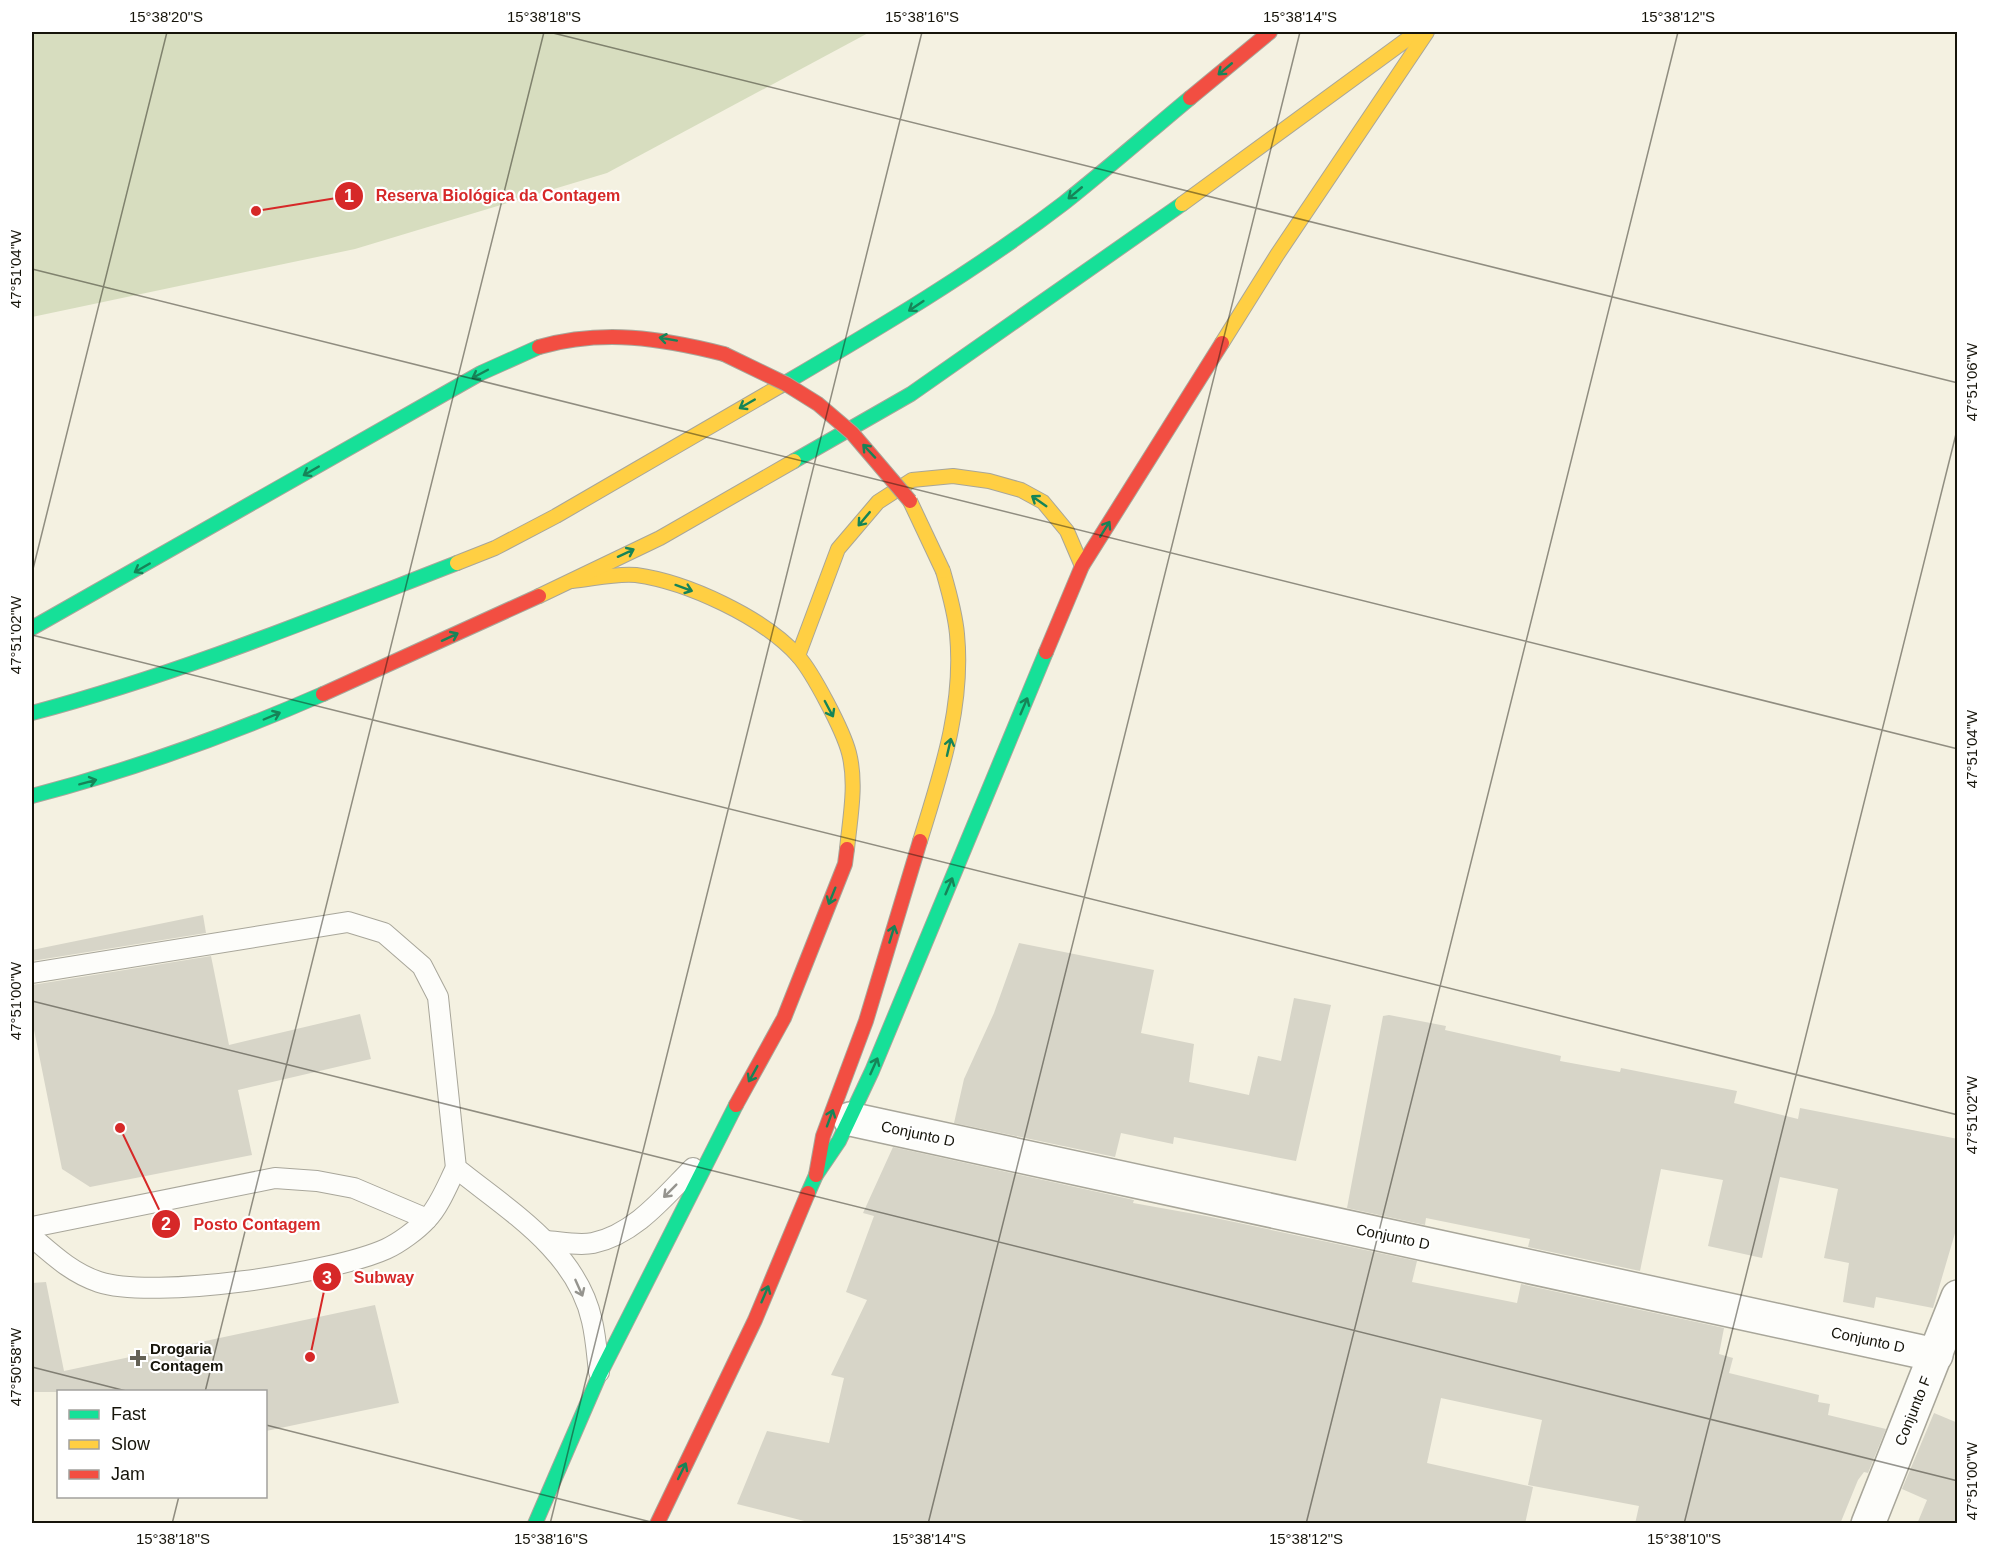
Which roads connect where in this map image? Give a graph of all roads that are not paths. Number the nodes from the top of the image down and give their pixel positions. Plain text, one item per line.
1 (1270, 32) edge
2 (1417, 32) edge
3 (1427, 32) edge
4 (1082, 566) junction
5 (565, 582) junction
6 (32, 628) edge
7 (798, 656) junction
8 (32, 713) edge
9 (32, 796) edge
10 (32, 973) edge
11 (850, 1119) junction
12 (711, 1150) junction
13 (456, 1168) junction
14 (816, 1175) junction
15 (428, 1219) junction
16 (32, 1227) edge
17 (32, 1236) edge
18 (546, 1241) junction
19 (1958, 1298) edge
20 (1936, 1354) junction
21 (599, 1376) junction
22 (535, 1524) edge
23 (657, 1524) edge
24 (1868, 1524) edge

1 -> 8 main road
5 -> 2 main road
4 -> 3 main road
4 -> 7 main road
11 -> 4 main road
5 -> 7 main road
9 -> 5 main road
14 -> 6 main road, bridge
7 -> 12 main road
10 - 13 lane
11 - 14 main road
11 - 20 street, Conjunto D
12 -> 18 lane
12 - 21 main road
13 - 15 lane
13 - 18 lane
23 -> 14 main road
15 - 16 lane
15 - 17 lane
18 -> 21 lane
19 - 20 street, Conjunto F
20 - 24 street, Conjunto F
21 - 22 main road

